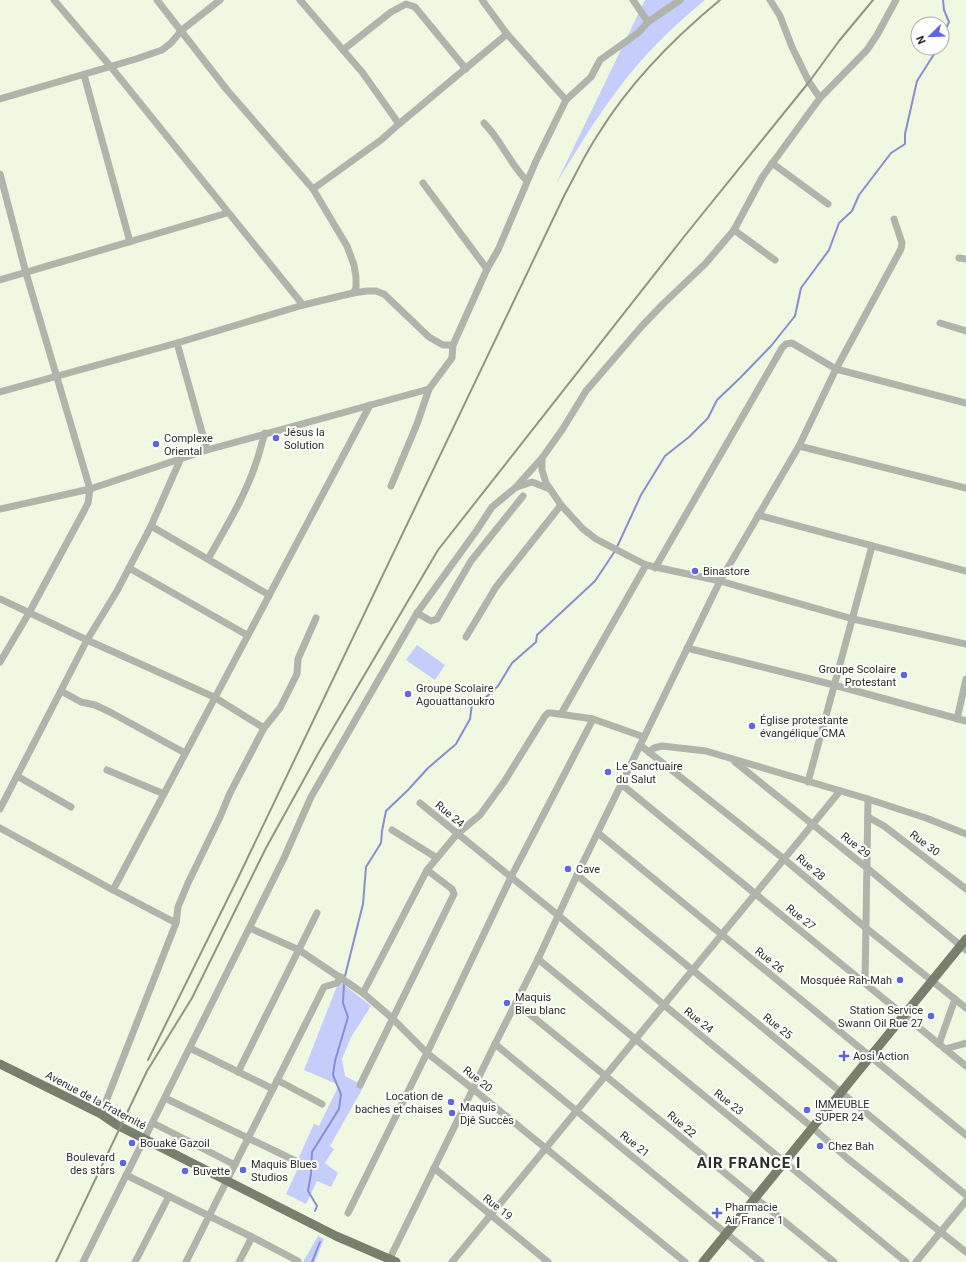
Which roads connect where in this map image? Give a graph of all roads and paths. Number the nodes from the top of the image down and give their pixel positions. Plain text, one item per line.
1 (54, 0) edge
2 (157, 0) edge
3 (220, 0) edge
4 (300, 0) edge
5 (482, 0) edge
6 (633, 0) edge
7 (680, 0) edge
8 (770, 0) edge
9 (896, 0) edge
10 (648, 22) junction
11 (182, 30) junction
12 (507, 34) junction
13 (343, 50) junction
14 (111, 67) junction
15 (466, 69) junction
16 (84, 75) junction
17 (820, 98) junction
18 (0, 99) edge
19 (566, 100) junction
20 (398, 124) junction
21 (484, 124) dead end
22 (772, 163) junction
23 (0, 174) edge
24 (527, 181) junction
25 (423, 183) dead end
26 (313, 189) junction
27 (828, 204) dead end
28 (227, 213) junction
29 (894, 219) dead end
30 (734, 230) junction
31 (130, 242) junction
32 (775, 260) dead end
33 (486, 269) junction
34 (26, 273) junction
35 (0, 280) edge
36 (353, 293) junction
37 (303, 305) junction
38 (940, 323) dead end
39 (966, 331) edge
40 (177, 342) junction
41 (453, 345) junction
42 (836, 369) junction
43 (57, 376) junction
44 (429, 390) junction
45 (0, 392) edge
46 (966, 403) edge
47 (370, 405) junction
48 (264, 433) junction
49 (799, 446) junction
50 (207, 450) junction
51 (182, 458) junction
52 (542, 458) junction
53 (391, 486) dead end
54 (515, 488) junction
55 (966, 488) edge
56 (90, 489) junction
57 (551, 490) junction
58 (523, 496) dead end
59 (561, 505) junction
60 (0, 509) edge
61 (758, 515) junction
62 (151, 526) junction
63 (872, 546) junction
64 (208, 559) junction
65 (646, 565) junction
66 (128, 568) junction
67 (655, 568) junction
68 (966, 571) edge
69 (720, 581) junction
70 (269, 595) junction
71 (0, 599) edge
72 (29, 612) junction
73 (417, 613) junction
74 (316, 618) dead end
75 (853, 619) junction
76 (247, 635) junction
77 (466, 636) dead end
78 (87, 640) junction
79 (966, 644) edge
80 (687, 648) junction
81 (0, 662) edge
82 (966, 679) edge
83 (834, 685) junction
84 (61, 691) junction
85 (214, 697) junction
86 (561, 714) junction
87 (957, 719) junction
88 (593, 720) junction
89 (966, 721) edge
90 (264, 728) junction
91 (644, 736) junction
92 (640, 745) junction
93 (185, 752) junction
94 (649, 752) junction
95 (731, 759) junction
96 (107, 770) dead end
97 (17, 776) junction
98 (808, 782) junction
99 (621, 784) junction
100 (840, 791) junction
101 (164, 794) junction
102 (868, 799) junction
103 (420, 803) dead end
104 (70, 807) dead end
105 (0, 809) edge
106 (868, 817) junction
107 (813, 824) junction
108 (0, 828) edge
109 (392, 830) dead end
110 (598, 832) junction
111 (457, 834) junction
112 (966, 834) edge
113 (437, 858) junction
114 (784, 859) junction
115 (867, 868) junction
116 (427, 870) junction
117 (577, 875) junction
118 (511, 877) junction
119 (966, 889) edge
120 (113, 890) junction
121 (755, 894) junction
122 (317, 913) dead end
123 (559, 916) junction
124 (176, 923) junction
125 (250, 928) junction
126 (866, 928) junction
127 (722, 934) junction
128 (964, 945) edge
129 (299, 950) junction
130 (538, 959) junction
131 (692, 970) junction
132 (341, 977) junction
133 (932, 980) junction
134 (865, 983) junction
135 (363, 992) junction
136 (955, 998) junction
137 (516, 1002) junction
138 (664, 1005) junction
139 (966, 1008) edge
140 (904, 1016) junction
141 (393, 1019) junction
142 (635, 1039) junction
143 (966, 1043) edge
144 (495, 1044) junction
145 (939, 1044) junction
146 (190, 1048) junction
147 (945, 1050) junction
148 (427, 1053) junction
149 (870, 1057) junction
150 (0, 1064) edge
151 (966, 1066) edge
152 (238, 1072) junction
153 (606, 1076) junction
154 (277, 1080) junction
155 (360, 1085) dead end
156 (473, 1088) junction
157 (273, 1089) junction
158 (841, 1092) junction
159 (165, 1098) junction
160 (322, 1104) dead end
161 (577, 1110) junction
162 (100, 1114) junction
163 (153, 1123) junction
164 (813, 1128) junction
165 (966, 1135) edge
166 (248, 1138) junction
167 (145, 1139) junction
168 (546, 1148) junction
169 (785, 1162) junction
170 (300, 1163) dead end
171 (235, 1165) junction
172 (434, 1168) junction
173 (126, 1175) junction
174 (227, 1181) junction
175 (966, 1195) edge
176 (169, 1196) junction
177 (755, 1199) junction
178 (966, 1201) edge
179 (348, 1213) dead end
180 (491, 1215) junction
181 (210, 1216) junction
182 (941, 1232) junction
183 (727, 1233) junction
184 (252, 1237) junction
185 (966, 1252) edge
186 (298, 1261) dead end
187 (392, 1261) edge
188 (83, 1262) edge
189 (135, 1262) edge
190 (186, 1262) edge
191 (239, 1262) edge
192 (452, 1262) edge
193 (548, 1262) edge
194 (685, 1262) edge
195 (703, 1262) edge
196 (761, 1262) edge
197 (834, 1262) edge
198 (906, 1262) edge
199 (916, 1262) edge

1 - 14 street
2 - 11 street
3 - 11 street
4 - 13 street
5 - 12 street
6 - 10 street
7 - 10 street
8 - 17 street
9 - 17 street
10 - 19 street
11 - 14 street
11 - 26 street
12 - 15 street
12 - 19 street
13 - 15 street
13 - 20 street
14 - 16 street
14 - 28 street
15 - 20 street
16 - 18 street
16 - 31 street
17 - 22 street
19 - 24 street
20 - 26 street
21 - 24 street
22 - 27 street
22 - 30 street
23 - 34 street
24 - 33 street
25 - 33 street
26 - 36 street
28 - 31 street
28 - 37 street
29 - 42 street
30 - 32 street
30 - 52 street
31 - 34 street
33 - 41 street
34 - 35 street
34 - 43 street
36 - 37 street
36 - 41 street
37 - 40 street
38 - 39 street
40 - 43 street
40 - 50 street
41 - 44 street
42 - 46 street
42 - 49 street
42 - 67 street
43 - 45 street
43 - 56 street
44 - 47 street
44 - 53 street
47 - 48 street
47 - 70 street
48 - 50 street
48 - 64 street
49 - 55 street
49 - 61 street
50 - 51 street
51 - 56 street
51 - 62 street
52 - 54 street
52 - 57 street
54 - 57 street
54 - 73 street
56 - 60 street
56 - 72 street
57 - 59 street
58 - 73 street
59 - 65 street
59 - 77 street
61 - 63 street
61 - 69 street
62 - 64 street
62 - 66 street
63 - 68 street
63 - 75 street
64 - 70 street
65 - 67 street
65 - 86 street
66 - 76 street
66 - 78 street
67 - 69 street
69 - 75 street
69 - 80 street
70 - 76 street
71 - 72 street
72 - 78 street
72 - 81 street
73 - 125 street
74 - 90 street
75 - 79 street
75 - 83 street
76 - 85 street
78 - 84 street
78 - 85 street
80 - 83 street
80 - 91 street
82 - 87 street
83 - 87 street
83 - 98 street
84 - 93 street
84 - 97 street
85 - 90 street
85 - 93 street
86 - 88 street
86 - 111 street
87 - 89 street
88 - 91 street
88 - 118 street
90 - 124 street
91 - 92 street
92 - 94 street, Rue 28
92 - 99 street
93 - 101 street
94 - 95 street
94 - 114 street, Rue 28
95 - 98 street
95 - 107 street, Rue 29
96 - 101 street
97 - 104 street
97 - 105 street
98 - 100 street
99 - 110 street
99 - 121 street, Rue 27
100 - 102 street
100 - 107 street
101 - 120 street
102 - 106 street
102 - 112 street
103 - 111 street, Rue 24
106 - 115 street
106 - 119 street, Rue 30
107 - 114 street
107 - 115 street, Rue 29
108 - 120 street
109 - 113 street
110 - 117 street
110 - 127 street, Rue 26
111 - 113 street
111 - 118 street, Rue 24
113 - 116 street
114 - 121 street
114 - 126 street, Rue 28
115 - 126 street
115 - 128 street, Rue 29
116 - 135 street
116 - 141 street
117 - 123 street
117 - 131 street, Rue 25
118 - 123 street, Rue 24
118 - 148 street
120 - 124 street
121 - 127 street
121 - 134 street, Rue 27
122 - 129 street
123 - 130 street
123 - 138 street, Rue 24
124 - 162 street
125 - 129 street, Rue 20
125 - 146 street
126 - 133 street, Rue 28
126 - 134 street
127 - 131 street
127 - 149 street, Rue 26
128 - 133 main road
129 - 132 street, Rue 20
129 - 152 street
130 - 137 street
130 - 142 street, Rue 23
131 - 138 street
131 - 158 street, Rue 25
132 - 135 street, Rue 20
132 - 154 street
133 - 136 street, Rue 28
133 - 140 main road
134 - 140 street, Rue 27
135 - 141 street, Rue 20
136 - 139 street, Rue 28
136 - 145 street
137 - 144 street
137 - 153 street, Rue 22
138 - 142 street
138 - 164 street, Rue 24
140 - 145 street, Rue 27
140 - 149 main road
141 - 148 street, Rue 20
141 - 155 street
142 - 153 street
142 - 169 street, Rue 23
143 - 147 street
144 - 156 street
144 - 161 street, Rue 21
145 - 147 street, Rue 27
146 - 152 street
146 - 159 street
147 - 151 street, Rue 27
148 - 156 street, Rue 20
148 - 179 street
149 - 158 main road
149 - 165 street, Rue 26
150 - 162 main road, Avenue de la Fraternité
152 - 157 street
153 - 161 street
153 - 177 street, Rue 22
154 - 157 street
154 - 160 street
156 - 168 street, Rue 20
156 - 172 street
157 - 166 street
158 - 164 main road
158 - 175 street, Rue 25
159 - 163 street
159 - 166 street
161 - 168 street
161 - 183 street, Rue 21
162 - 167 main road, Avenue de la Fraternité
163 - 167 street
163 - 171 street
164 - 169 main road
164 - 182 street, Rue 24
166 - 170 street
166 - 171 street
167 - 173 street
167 - 174 main road, Avenue de la Fraternité
168 - 180 street
168 - 194 street, Rue 20
169 - 177 main road
169 - 198 street, Rue 23
171 - 174 street
172 - 180 street, Rue 19
172 - 187 street
173 - 176 street
173 - 188 street
174 - 181 street
174 - 187 main road, Avenue de la Fraternité
176 - 181 street
176 - 189 street
177 - 183 main road
177 - 197 street, Rue 22
178 - 182 street
180 - 192 street
180 - 193 street, Rue 19
181 - 184 street
181 - 190 street
182 - 185 street, Rue 24
182 - 199 street
183 - 195 main road
183 - 196 street, Rue 21
184 - 186 street
184 - 191 street

